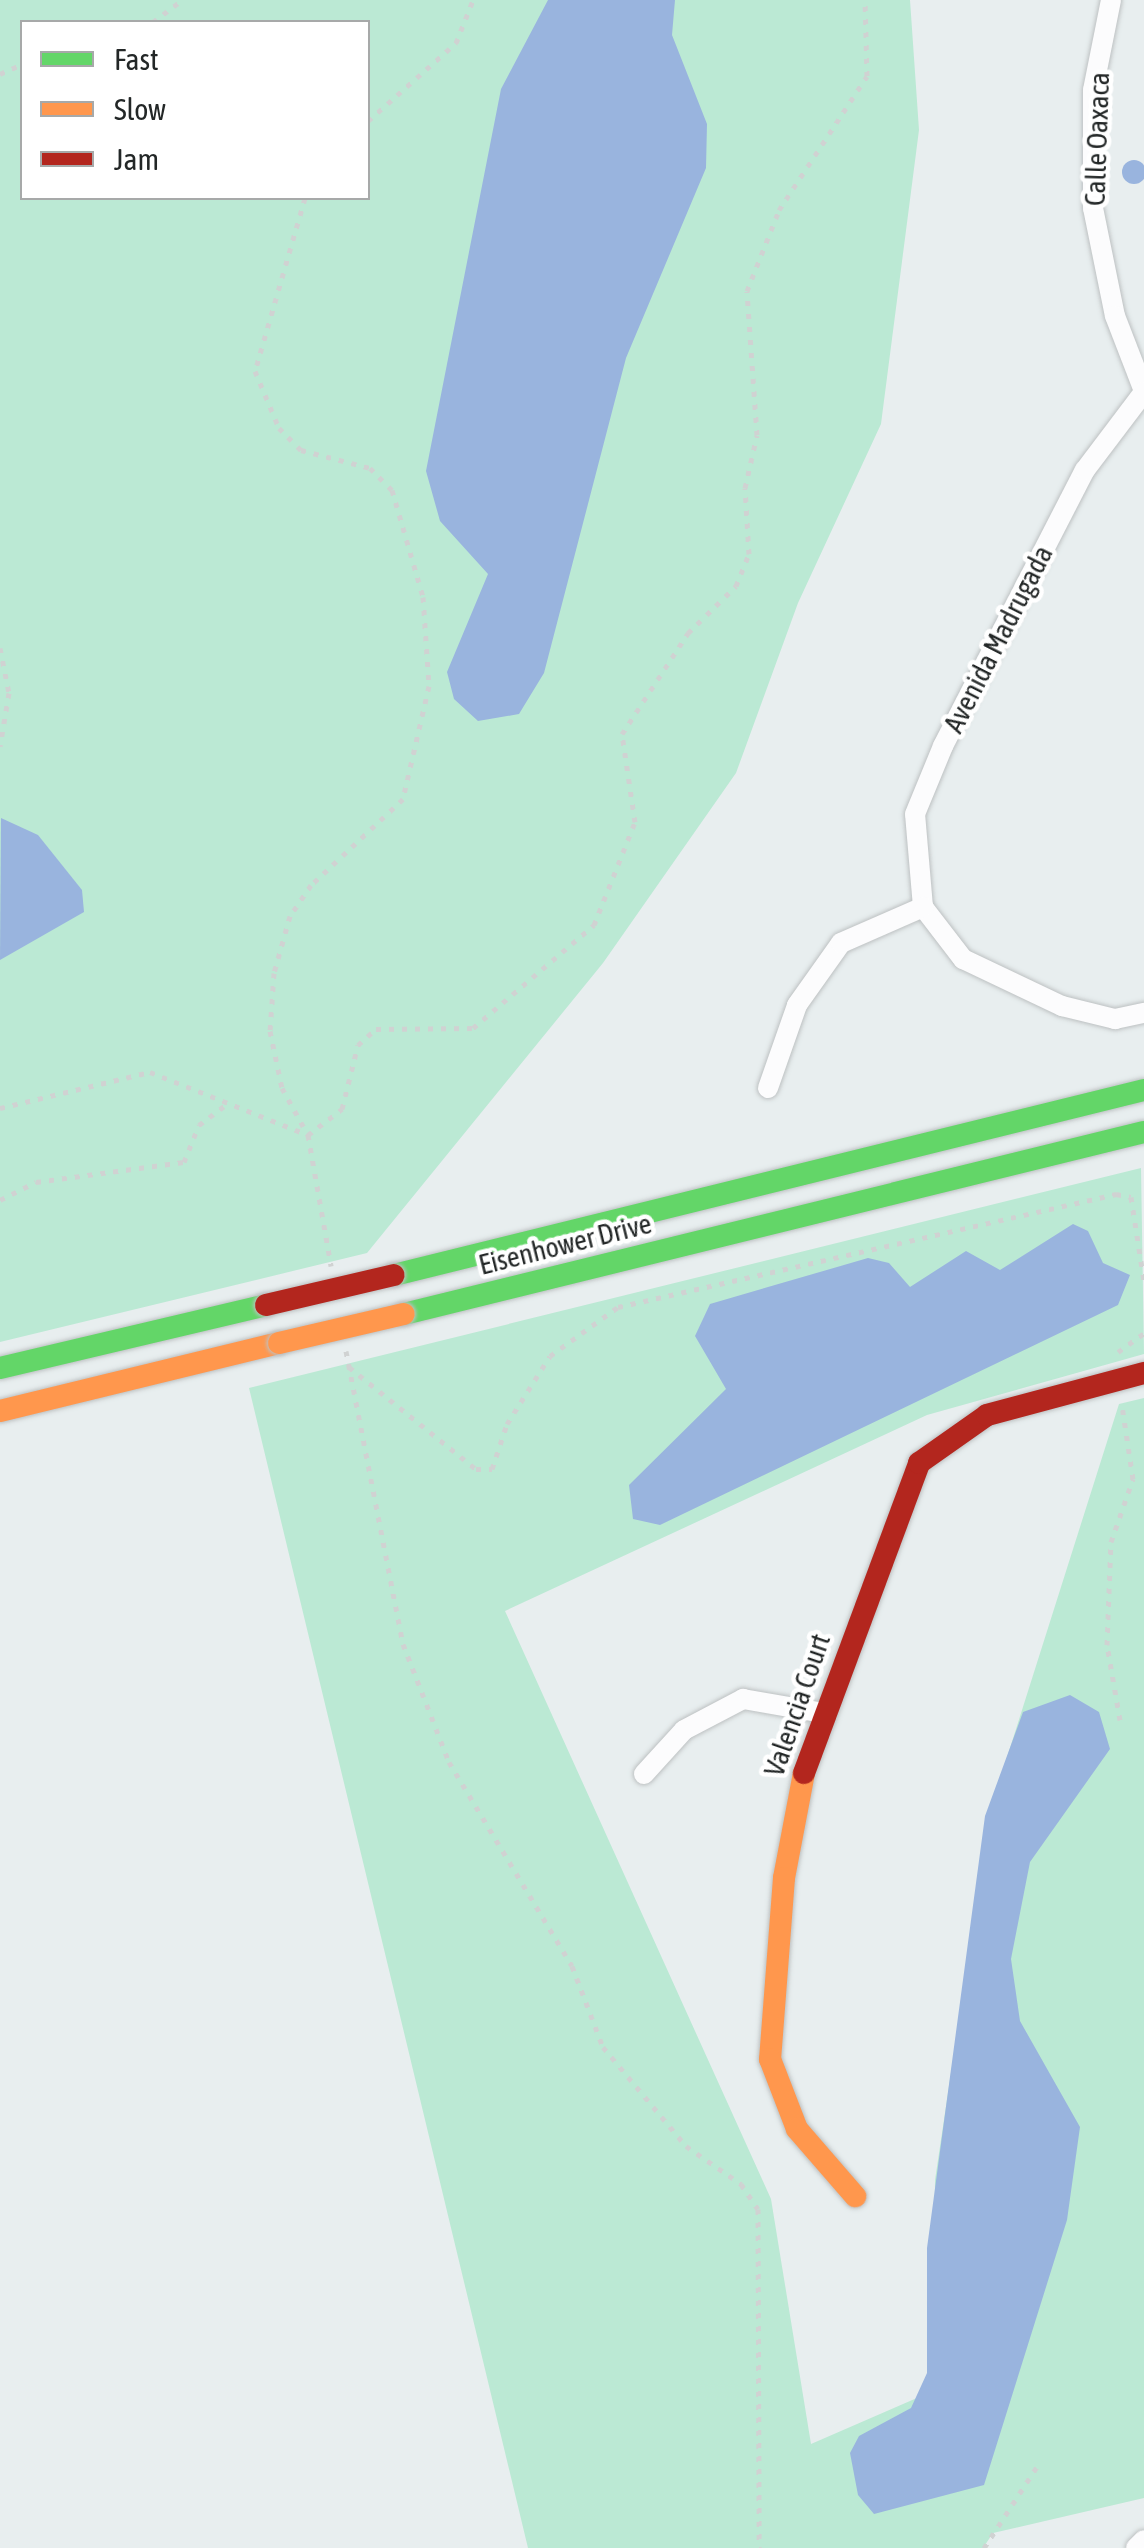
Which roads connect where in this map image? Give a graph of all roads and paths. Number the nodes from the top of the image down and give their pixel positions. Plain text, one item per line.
1 (182, 0) edge
2 (474, 0) edge
3 (865, 0) edge
4 (1111, 0) edge
5 (156, 20) edge
6 (370, 119) edge
7 (304, 200) edge
8 (1144, 392) edge
9 (0, 648) edge
10 (0, 746) edge
11 (923, 907) junction
12 (1144, 1013) edge
13 (768, 1088) dead end
14 (1144, 1090) edge
15 (228, 1104) junction
16 (0, 1108) edge
17 (1144, 1132) edge
18 (308, 1135) junction
19 (0, 1200) edge
20 (332, 1270) dead end
21 (1144, 1281) edge
22 (1144, 1332) edge
23 (346, 1347) dead end
24 (349, 1366) junction
25 (0, 1368) edge
26 (1144, 1373) edge
27 (1116, 1381) junction
28 (0, 1411) edge
29 (823, 1713) junction
30 (1120, 1720) dead end
31 (644, 1774) dead end
32 (855, 2196) dead end
33 (1040, 2462) dead end
34 (1144, 2540) edge
35 (759, 2548) edge
36 (984, 2548) edge
37 (1136, 2548) edge

1 - 5 path
2 - 6 path
3 - 18 path
4 - 8 street, Calle Oaxaca
7 - 18 path
8 - 11 street, Avenida Madrugada
9 - 10 path
11 - 12 street
11 - 13 street
14 - 25 main road, Eisenhower Drive, bridge
15 - 16 path
15 - 18 path
15 - 19 path
17 - 28 main road, Eisenhower Drive, bridge
18 - 20 path
21 - 24 path
22 - 27 path
23 - 24 path
24 - 35 path
26 - 27 main road, Valencia Court
27 - 29 main road, Valencia Court
27 - 30 path
29 - 31 street
29 - 32 main road, Valencia Court
33 - 36 path
34 - 37 street

